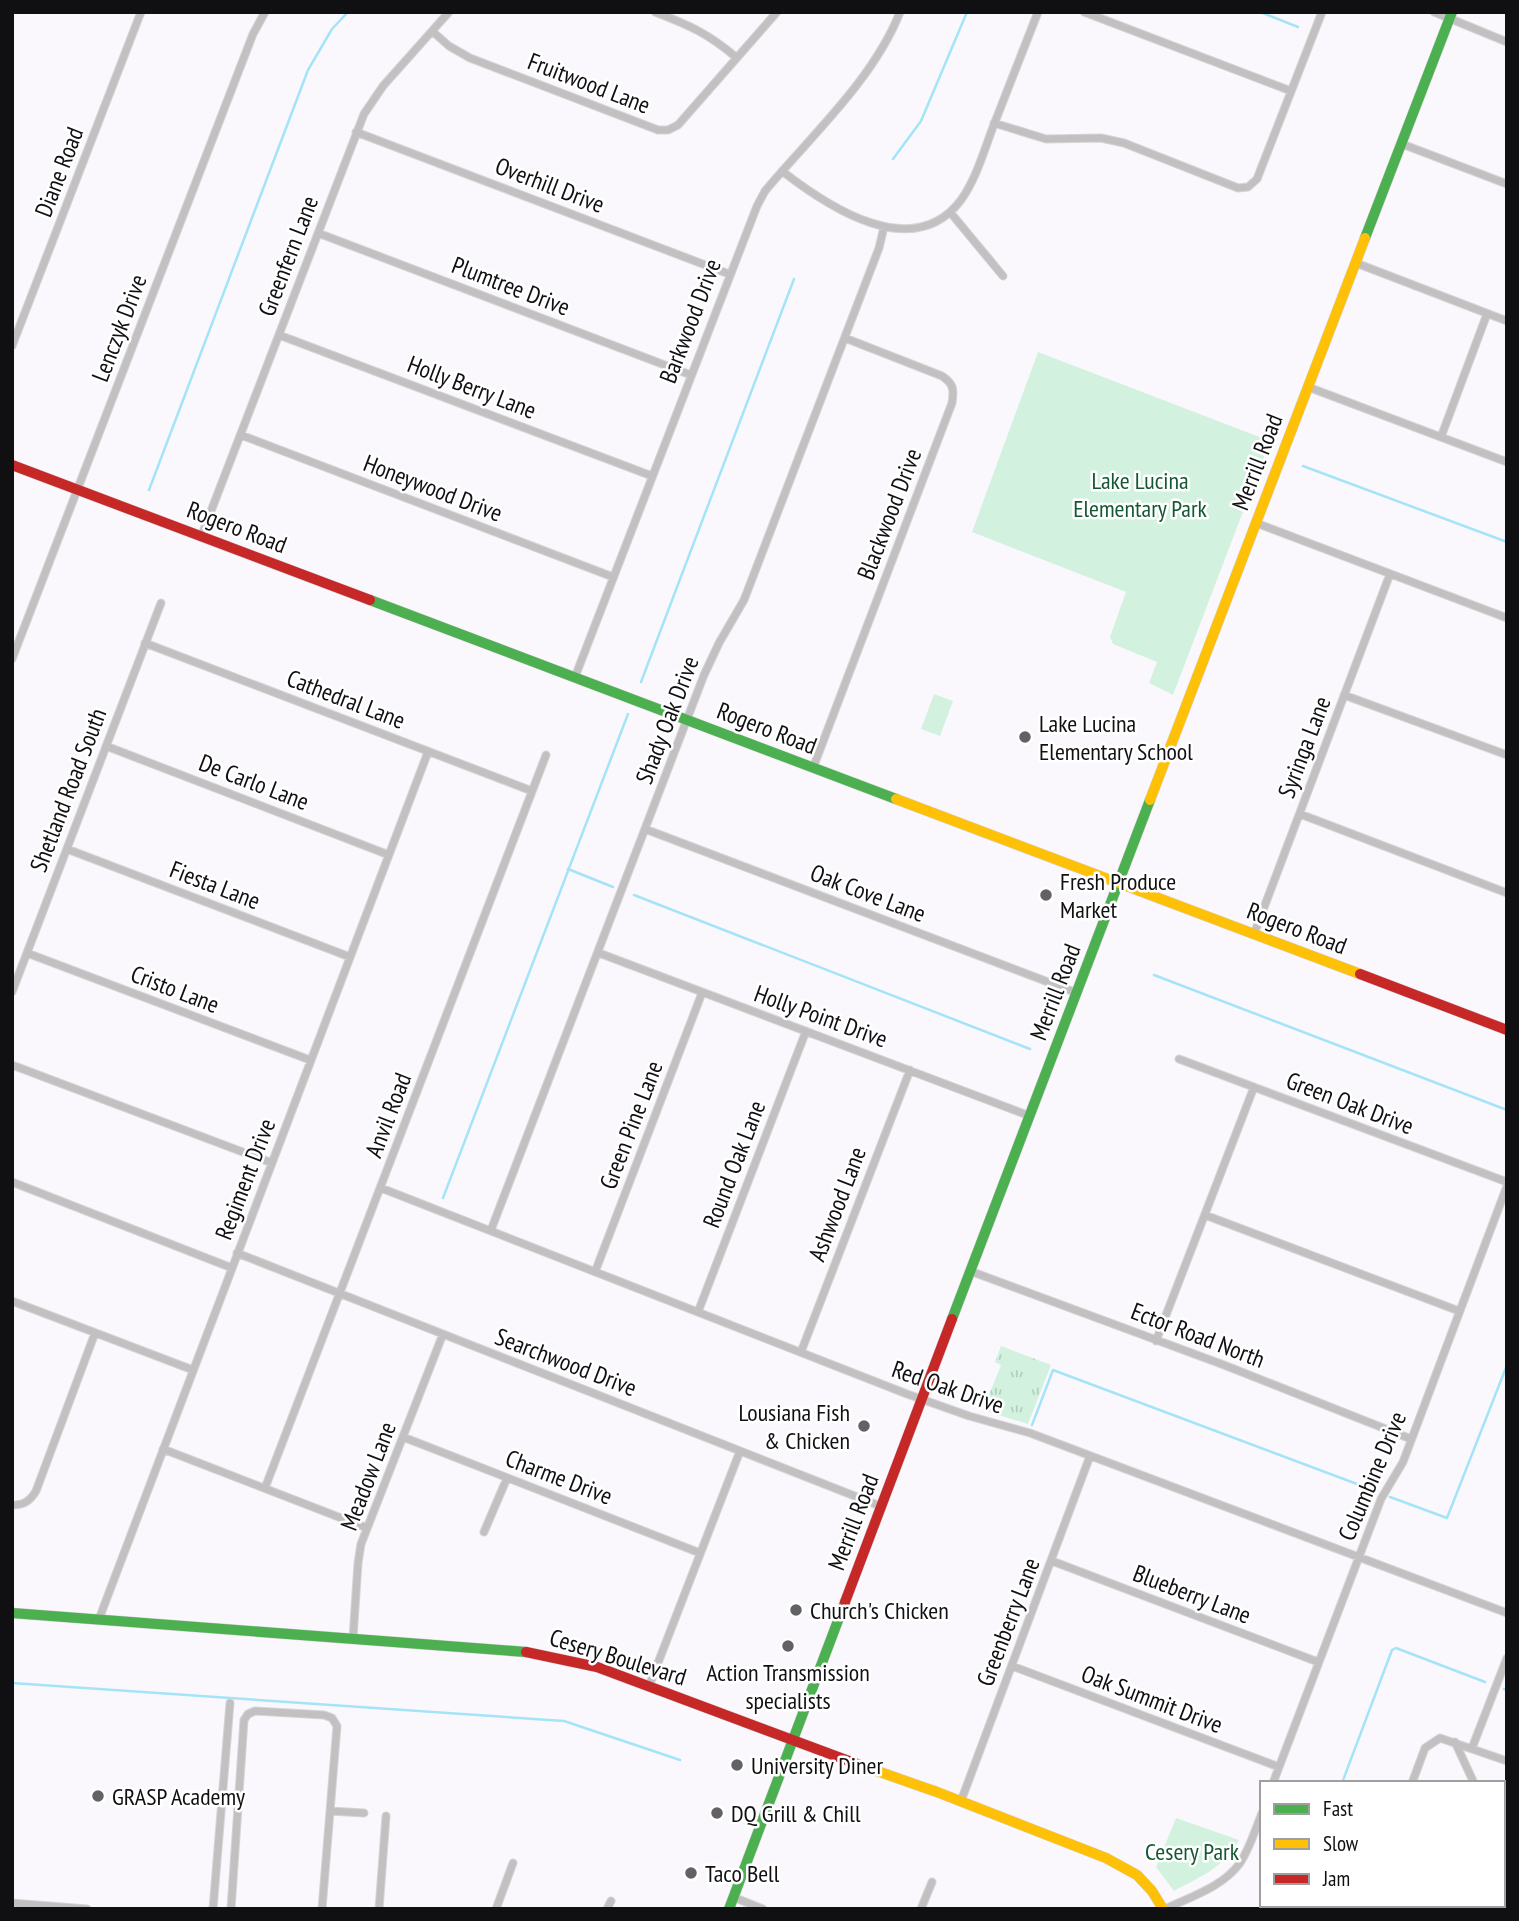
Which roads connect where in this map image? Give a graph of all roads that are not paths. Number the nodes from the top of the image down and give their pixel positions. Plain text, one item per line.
1 (141, 12) edge
2 (265, 12) edge
3 (449, 12) edge
4 (656, 12) edge
5 (777, 12) edge
6 (900, 12) edge
7 (1038, 12) edge
8 (1084, 12) edge
9 (1322, 12) edge
10 (1434, 12) edge
11 (1451, 16) edge
12 (432, 31) junction
13 (1507, 42) edge
14 (737, 58) junction
15 (1291, 91) junction
16 (994, 123) junction
17 (356, 132) junction
18 (1402, 145) junction
19 (782, 171) junction
20 (1507, 184) edge
21 (950, 212) junction
22 (884, 227) junction
23 (318, 233) junction
24 (1356, 263) junction
25 (729, 274) junction
26 (1003, 276) dead end
27 (1487, 314) junction
28 (1507, 321) edge
29 (14, 334) edge
30 (279, 335) junction
31 (845, 338) junction
32 (12, 346) edge
33 (691, 374) junction
34 (1308, 387) junction
35 (241, 435) junction
36 (1441, 437) junction
37 (1507, 462) edge
38 (12, 465) edge
39 (652, 476) junction
40 (77, 490) junction
41 (1256, 523) junction
42 (201, 537) junction
43 (1391, 574) junction
44 (612, 577) junction
45 (161, 603) dead end
46 (1507, 618) edge
47 (145, 643) junction
48 (12, 659) edge
49 (575, 677) junction
50 (1344, 695) junction
51 (687, 720) junction
52 (106, 746) junction
53 (428, 752) junction
54 (546, 755) dead end
55 (1507, 755) edge
56 (813, 768) junction
57 (532, 791) junction
58 (1300, 814) junction
59 (645, 829) junction
60 (67, 849) junction
61 (389, 855) junction
62 (1118, 884) junction
63 (1507, 892) edge
64 (1254, 934) junction
65 (27, 953) junction
66 (599, 953) junction
67 (350, 957) junction
68 (12, 992) edge
69 (702, 993) junction
70 (1077, 993) junction
71 (1507, 1030) edge
72 (806, 1031) junction
73 (1179, 1059) dead end
74 (310, 1060) junction
75 (12, 1065) edge
76 (910, 1070) junction
77 (1254, 1087) junction
78 (1030, 1116) junction
79 (272, 1163) junction
80 (12, 1182) edge
81 (1507, 1184) edge
82 (381, 1188) junction
83 (1205, 1215) junction
84 (491, 1230) junction
85 (237, 1253) junction
86 (232, 1268) junction
87 (970, 1271) junction
88 (595, 1272) junction
89 (340, 1293) junction
90 (12, 1301) edge
91 (1459, 1311) junction
92 (698, 1312) junction
93 (95, 1333) junction
94 (443, 1334) junction
95 (1156, 1341) junction
96 (801, 1352) junction
97 (193, 1370) junction
98 (922, 1400) junction
99 (403, 1437) junction
100 (1411, 1439) junction
101 (163, 1448) junction
102 (740, 1451) junction
103 (1090, 1456) junction
104 (507, 1478) junction
105 (265, 1488) junction
106 (12, 1505) edge
107 (880, 1506) junction
108 (367, 1528) junction
109 (484, 1532) dead end
110 (700, 1553) junction
111 (1358, 1557) junction
112 (1052, 1561) junction
113 (12, 1613) edge
114 (1507, 1613) edge
115 (99, 1619) junction
116 (353, 1638) junction
117 (1507, 1658) edge
118 (1318, 1662) junction
119 (1012, 1666) junction
120 (649, 1686) junction
121 (230, 1703) dead end
122 (792, 1741) junction
123 (1455, 1742) junction
124 (1472, 1748) junction
125 (1507, 1761) edge
126 (1279, 1767) junction
127 (1274, 1781) edge
128 (1413, 1781) edge
129 (1473, 1781) edge
130 (961, 1801) junction
131 (330, 1811) junction
132 (364, 1814) dead end
133 (386, 1816) dead end
134 (1260, 1818) edge
135 (513, 1863) dead end
136 (932, 1882) dead end
137 (733, 1897) junction
138 (12, 1903) edge
139 (87, 1909) edge
140 (213, 1909) edge
141 (231, 1909) edge
142 (322, 1909) edge
143 (379, 1909) edge
144 (496, 1909) edge
145 (729, 1909) edge
146 (763, 1909) edge
147 (921, 1909) edge
148 (1164, 1909) edge

1 - 29 street, Diane Road
2 - 40 street, Lenczyk Drive
3 - 12 street, Greenfern Lane
4 - 14 street
5 - 14 street, Fruitwood Lane
6 - 19 street, Barkwood Drive
7 - 16 street
8 - 15 street
9 - 15 street
10 - 11 street
11 - 13 street
11 - 18 main road, Merrill Road
12 - 14 street, Fruitwood Lane
12 - 17 street, Greenfern Lane
15 - 16 street
16 - 21 street
17 - 23 street, Greenfern Lane
17 - 25 street, Overhill Drive
18 - 20 street
18 - 24 main road, Merrill Road
19 - 22 street
19 - 25 street, Barkwood Drive
21 - 22 street
21 - 26 street
22 - 31 street, Shady Oak Drive
23 - 30 street, Greenfern Lane
23 - 33 street, Plumtree Drive
24 - 27 street
24 - 34 main road, Merrill Road
25 - 33 street, Barkwood Drive
27 - 28 street
27 - 36 street
29 - 32 street, Diane Road
30 - 35 street, Greenfern Lane
30 - 39 street, Holly Berry Lane
31 - 51 street, Shady Oak Drive
31 - 56 street, Blackwood Drive
33 - 39 street, Barkwood Drive
34 - 36 street
34 - 41 main road, Merrill Road
35 - 42 street, Greenfern Lane
35 - 44 street, Honeywood Drive
36 - 37 street
38 - 40 main road, Rogero Road
39 - 44 street, Barkwood Drive
40 - 42 main road, Rogero Road
40 - 48 street, Lenczyk Drive
41 - 43 street
41 - 62 main road, Merrill Road
42 - 49 main road, Rogero Road
43 - 46 street
43 - 50 street, Syringa Lane
44 - 49 street, Barkwood Drive
45 - 47 street, Shetland Road South
47 - 52 street, Shetland Road South
47 - 53 street, Cathedral Lane
49 - 51 main road, Rogero Road
50 - 55 street
50 - 58 street, Syringa Lane
51 - 56 main road, Rogero Road
51 - 59 street, Shady Oak Drive
52 - 60 street, Shetland Road South
52 - 61 street, De Carlo Lane
53 - 57 street, Cathedral Lane
53 - 61 street, Regiment Drive
54 - 57 street, Anvil Road
56 - 62 main road, Rogero Road
57 - 82 street, Anvil Road
58 - 63 street
58 - 64 street, Syringa Lane
59 - 66 street, Shady Oak Drive
59 - 70 street, Oak Cove Lane
60 - 65 street, Shetland Road South
60 - 67 street, Fiesta Lane
61 - 67 street, Regiment Drive
62 - 64 main road, Rogero Road
62 - 70 main road, Merrill Road
64 - 71 main road, Rogero Road
65 - 68 street, Shetland Road South
65 - 74 street, Cristo Lane
66 - 69 street, Holly Point Drive
66 - 84 street, Shady Oak Drive
67 - 74 street, Regiment Drive
69 - 72 street, Holly Point Drive
69 - 88 street, Green Pine Lane
70 - 78 main road, Merrill Road
72 - 76 street, Holly Point Drive
72 - 92 street, Round Oak Lane
73 - 77 street, Green Oak Drive
74 - 79 street, Regiment Drive
75 - 79 street
76 - 78 street, Holly Point Drive
76 - 96 street, Ashwood Lane
77 - 81 street, Green Oak Drive
77 - 83 street
78 - 87 main road, Merrill Road
79 - 85 street, Regiment Drive
80 - 86 street
81 - 91 street, Columbine Drive
82 - 84 street, Red Oak Drive
82 - 89 street, Anvil Road
83 - 91 street
83 - 95 street
84 - 88 street, Red Oak Drive
85 - 86 street, Regiment Drive
85 - 89 street, Searchwood Drive
86 - 97 street, Regiment Drive
87 - 95 street, Ector Road North
87 - 98 main road, Merrill Road
88 - 92 street, Red Oak Drive
89 - 94 street, Searchwood Drive
89 - 105 street, Anvil Road
90 - 93 street
91 - 100 street, Columbine Drive
92 - 96 street, Red Oak Drive
93 - 97 street
93 - 106 street
94 - 99 street, Meadow Lane
94 - 102 street, Searchwood Drive
95 - 100 street, Ector Road North
96 - 98 street, Red Oak Drive
97 - 101 street, Regiment Drive
98 - 103 street, Red Oak Drive
98 - 107 main road, Merrill Road
99 - 104 street, Charme Drive
99 - 108 street, Meadow Lane
100 - 111 street, Columbine Drive
101 - 105 street
101 - 115 street, Regiment Drive
102 - 107 street, Searchwood Drive
102 - 110 street
103 - 111 street, Red Oak Drive
103 - 112 street, Greenberry Lane
104 - 109 street
104 - 110 street, Charme Drive
105 - 108 street
107 - 122 main road, Merrill Road
108 - 116 street, Meadow Lane
110 - 120 street
111 - 114 street, Red Oak Drive
111 - 118 street, Columbine Drive
112 - 118 street, Blueberry Lane
112 - 119 street, Greenberry Lane
113 - 115 main road, Cesery Boulevard
115 - 116 main road, Cesery Boulevard
116 - 120 main road, Cesery Boulevard
117 - 124 street
118 - 126 street, Columbine Drive
119 - 126 street, Oak Summit Drive
119 - 130 street, Greenberry Lane
120 - 122 main road, Cesery Boulevard
121 - 140 street
122 - 130 main road, Cesery Boulevard
122 - 137 main road, Merrill Road
123 - 124 street
123 - 128 street
123 - 129 street
124 - 125 street
126 - 127 street, Columbine Drive
130 - 148 main road, Cesery Boulevard
131 - 132 street
131 - 141 street
131 - 142 street
133 - 143 street
134 - 148 street
135 - 144 street
136 - 147 street
137 - 145 main road, Merrill Road
137 - 146 street
138 - 139 street

